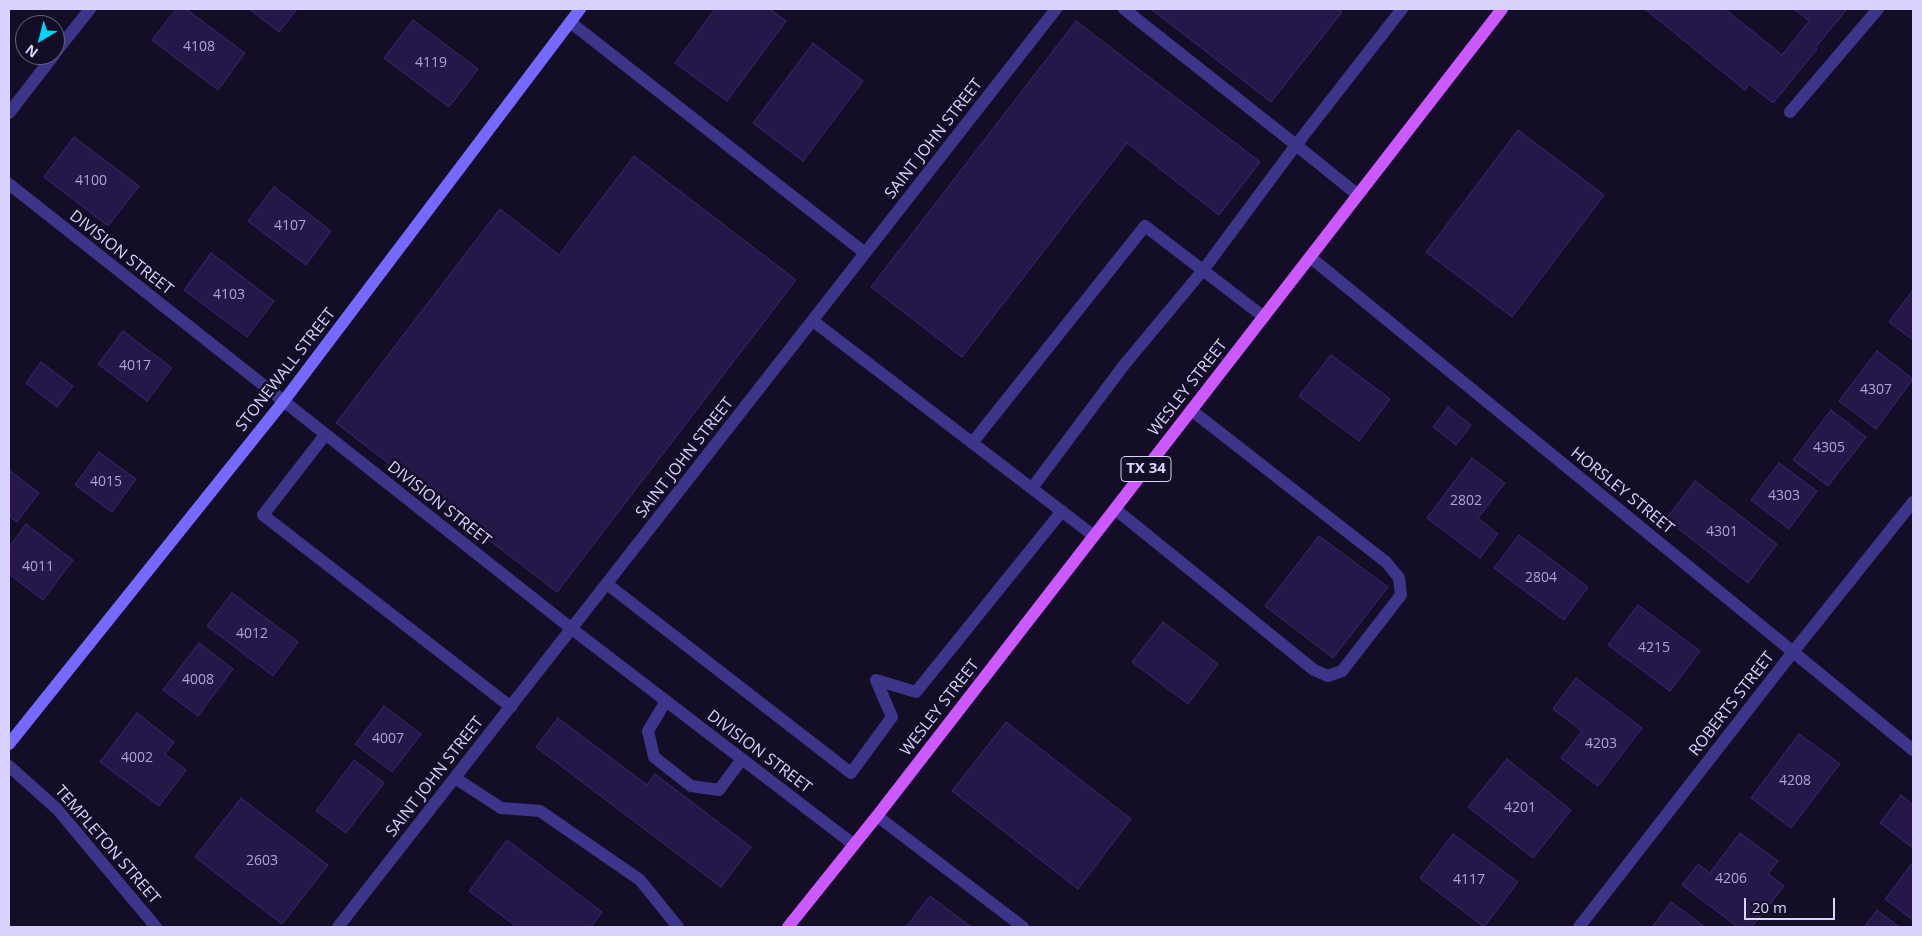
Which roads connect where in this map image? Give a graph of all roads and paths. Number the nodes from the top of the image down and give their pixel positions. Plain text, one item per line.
1 (90, 9) edge
2 (580, 9) edge
3 (1056, 9) edge
4 (1124, 9) edge
5 (1402, 9) edge
6 (1502, 9) edge
7 (1878, 9) edge
8 (570, 22) junction
9 (65, 40) edge
10 (46, 65) edge
11 (1790, 112) dead end
12 (9, 113) edge
13 (1296, 145) junction
14 (9, 184) edge
15 (1358, 195) junction
16 (865, 253) junction
17 (1310, 257) junction
18 (1204, 269) junction
19 (1264, 317) junction
20 (813, 320) junction
21 (283, 402) junction
22 (1192, 410) junction
23 (325, 435) junction
24 (972, 443) junction
25 (1032, 488) junction
26 (1913, 502) edge
27 (1115, 508) junction
28 (1062, 511) junction
29 (1094, 536) junction
30 (607, 584) junction
31 (572, 629) junction
32 (1793, 652) junction
33 (666, 701) junction
34 (510, 707) junction
35 (9, 744) edge
36 (1913, 750) edge
37 (742, 759) junction
38 (9, 766) edge
39 (455, 778) junction
40 (877, 816) junction
41 (853, 844) junction
42 (670, 925) edge
43 (156, 927) edge
44 (338, 927) edge
45 (788, 927) edge
46 (1023, 927) edge
47 (1579, 927) edge

1 - 9 street
2 - 8 street, STONEWALL STREET
3 - 16 street, SAINT JOHN STREET
4 - 13 street
5 - 13 street
6 - 15 main road, WESLEY STREET / TX 34
7 - 11 street
8 - 16 street
8 - 21 street, STONEWALL STREET
10 - 12 street
13 - 15 street
13 - 18 street
14 - 21 street, DIVISION STREET
15 - 17 main road, WESLEY STREET / TX 34
16 - 20 street, SAINT JOHN STREET
17 - 19 main road, WESLEY STREET / TX 34
17 - 32 street, HORSLEY STREET
18 - 19 street
18 - 24 street
18 - 25 street
19 - 22 main road, WESLEY STREET / TX 34
20 - 24 street
20 - 30 street, SAINT JOHN STREET
21 - 23 street, DIVISION STREET
21 - 35 street, STONEWALL STREET
22 - 27 main road, WESLEY STREET / TX 34
22 - 27 street
23 - 31 street, DIVISION STREET
23 - 34 street
24 - 25 street
25 - 28 street
26 - 32 street, ROBERTS STREET
27 - 29 main road, WESLEY STREET / TX 34
28 - 29 street
28 - 30 street
29 - 40 main road, WESLEY STREET / TX 34
30 - 31 street, SAINT JOHN STREET
31 - 33 street, DIVISION STREET
31 - 34 street, SAINT JOHN STREET
32 - 36 street, HORSLEY STREET
32 - 47 street, ROBERTS STREET
33 - 37 street, DIVISION STREET
33 - 37 street
34 - 39 street, SAINT JOHN STREET
37 - 41 street, DIVISION STREET
38 - 43 street, TEMPLETON STREET
39 - 42 street
39 - 44 street, SAINT JOHN STREET
40 - 41 main road, WESLEY STREET / TX 34
40 - 46 street
41 - 45 main road, WESLEY STREET / TX 34

